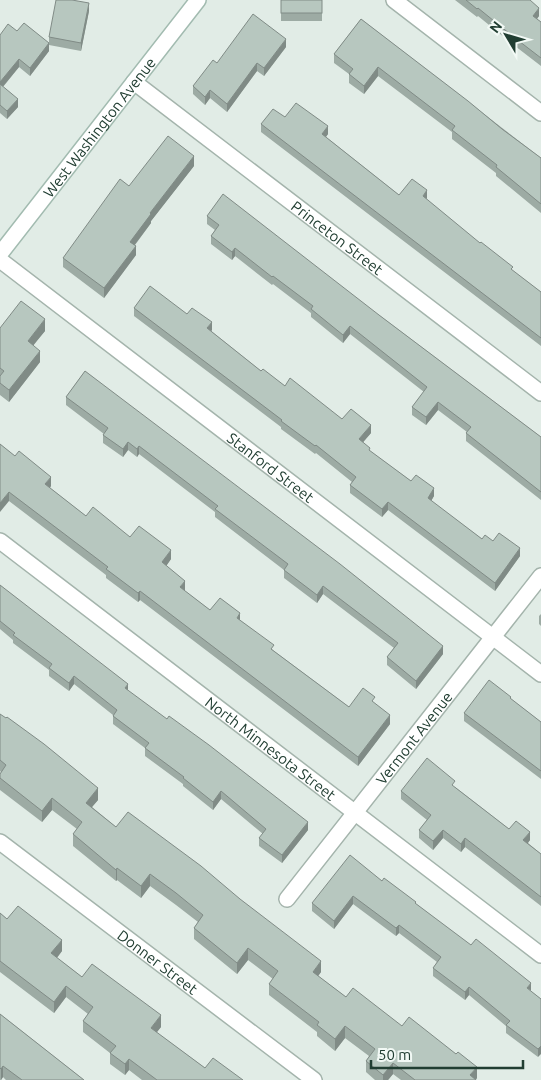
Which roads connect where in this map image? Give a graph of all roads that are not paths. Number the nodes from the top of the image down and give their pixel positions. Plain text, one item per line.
1 (198, 0) edge
2 (394, 0) edge
3 (134, 82) junction
4 (541, 113) edge
5 (0, 254) edge
6 (0, 260) edge
7 (541, 394) edge
8 (0, 541) edge
9 (541, 576) edge
10 (493, 637) junction
11 (541, 674) edge
12 (355, 813) junction
13 (0, 842) edge
14 (287, 898) dead end
15 (541, 955) edge
16 (314, 1080) edge

1 - 3 street, West Washington Avenue
2 - 4 street
3 - 5 street, West Washington Avenue
3 - 7 street, Princeton Street
6 - 10 street, Stanford Street
8 - 12 street, North Minnesota Street
9 - 10 street, Vermont Avenue
10 - 11 street, Stanford Street
10 - 12 street, Vermont Avenue
12 - 14 street, Vermont Avenue
12 - 15 street, North Minnesota Street
13 - 16 street, Donner Street

